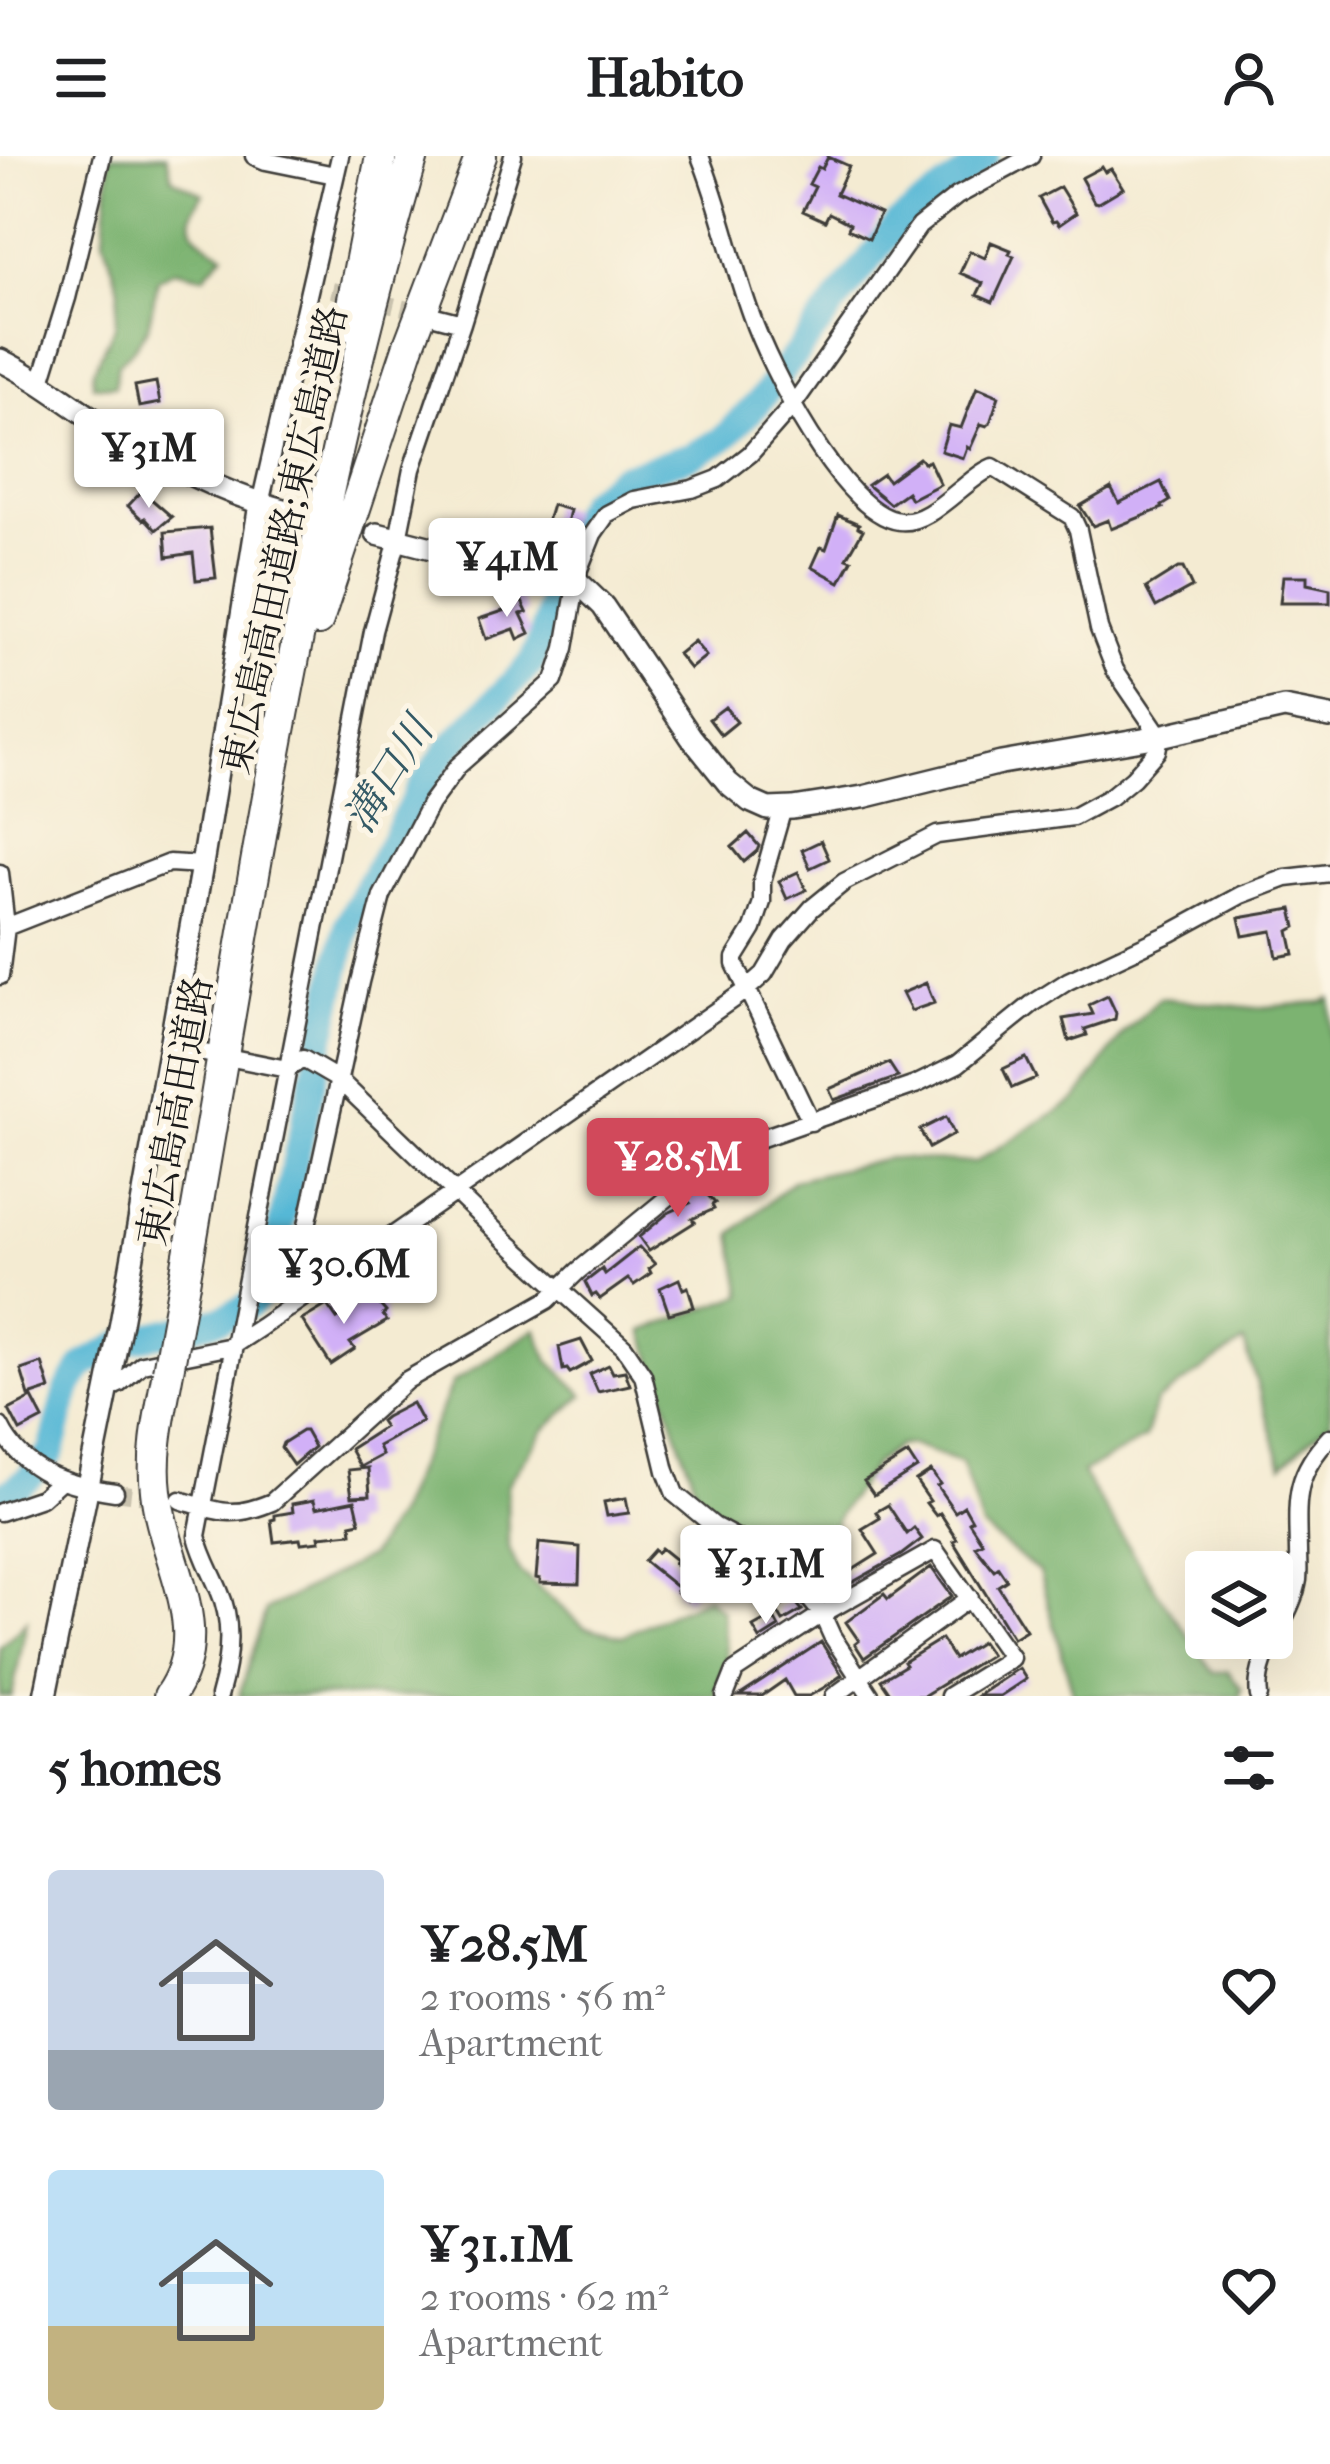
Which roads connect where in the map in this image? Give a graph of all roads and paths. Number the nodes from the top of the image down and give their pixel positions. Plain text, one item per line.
1 (102, 156) edge
2 (254, 156) edge
3 (381, 156) edge
4 (413, 156) edge
5 (429, 156) edge
6 (481, 156) edge
7 (513, 156) edge
8 (700, 156) edge
9 (1031, 156) edge
10 (338, 165) edge
11 (310, 283) junction
12 (332, 290) tunnel mouth
13 (435, 316) tunnel mouth
14 (462, 323) junction
15 (0, 360) edge
16 (41, 382) junction
17 (793, 405) junction
18 (260, 505) junction
19 (296, 513) dead end
20 (387, 536) junction
21 (577, 581) junction
22 (300, 621) junction
23 (298, 683) junction
24 (1330, 717) edge
25 (1160, 736) junction
26 (269, 801) junction
27 (783, 808) junction
28 (202, 865) junction
29 (0, 873) edge
30 (1330, 873) edge
31 (5, 927) junction
32 (0, 976) edge
33 (746, 990) junction
34 (169, 1045) junction
35 (209, 1054) dead end
36 (237, 1059) dead end
37 (287, 1069) junction
38 (339, 1080) junction
39 (811, 1122) junction
40 (455, 1192) junction
41 (560, 1289) junction
42 (289, 1308) junction
43 (232, 1346) junction
44 (108, 1389) junction
45 (0, 1426) edge
46 (1330, 1437) edge
47 (55, 1479) junction
48 (88, 1488) junction
49 (115, 1492) tunnel mouth
50 (180, 1500) tunnel mouth
51 (202, 1507) junction
52 (0, 1512) edge
53 (970, 1598) junction
54 (822, 1614) junction
55 (861, 1679) junction
56 (45, 1696) edge
57 (169, 1696) edge
58 (219, 1696) edge
59 (725, 1696) edge
60 (834, 1696) edge
61 (871, 1696) edge
62 (949, 1696) edge
63 (1259, 1696) edge

1 - 16 street
2 - 10 street
3 - 22 highway
4 - 22 highway, 東広島高田道路;東広島道路
5 - 23 highway, 東広島高田道路;東広島道路
6 - 23 highway
7 - 14 street
8 - 17 street
9 - 17 street
10 - 11 street
11 - 12 street
11 - 18 street
13 - 14 street
14 - 20 street
15 - 16 street
16 - 18 street
17 - 21 street
17 - 25 street
18 - 19 street
18 - 28 street
20 - 21 street
20 - 37 street
21 - 27 street
21 - 38 street
22 - 26 highway, 東広島高田道路;東広島道路
23 - 26 highway, 東広島高田道路;東広島道路
24 - 25 street
25 - 27 street
25 - 33 street
26 - 57 highway, 東広島高田道路, bridge
27 - 33 street
28 - 31 street
28 - 34 street
29 - 31 street
30 - 39 street
31 - 32 street
33 - 39 street
33 - 40 street
34 - 35 street
34 - 44 street
36 - 37 street
37 - 38 street
37 - 43 street
38 - 40 street
38 - 42 street
39 - 41 street
40 - 41 street
40 - 42 street
41 - 51 street
41 - 54 street
42 - 43 street
43 - 44 street
43 - 51 street
44 - 48 street
45 - 47 street
46 - 63 street
47 - 48 street
47 - 52 street
48 - 49 street
48 - 56 street
50 - 51 street
51 - 58 street
53 - 54 street
53 - 55 street
53 - 62 street
54 - 55 street
54 - 59 street
55 - 60 street
55 - 61 street

